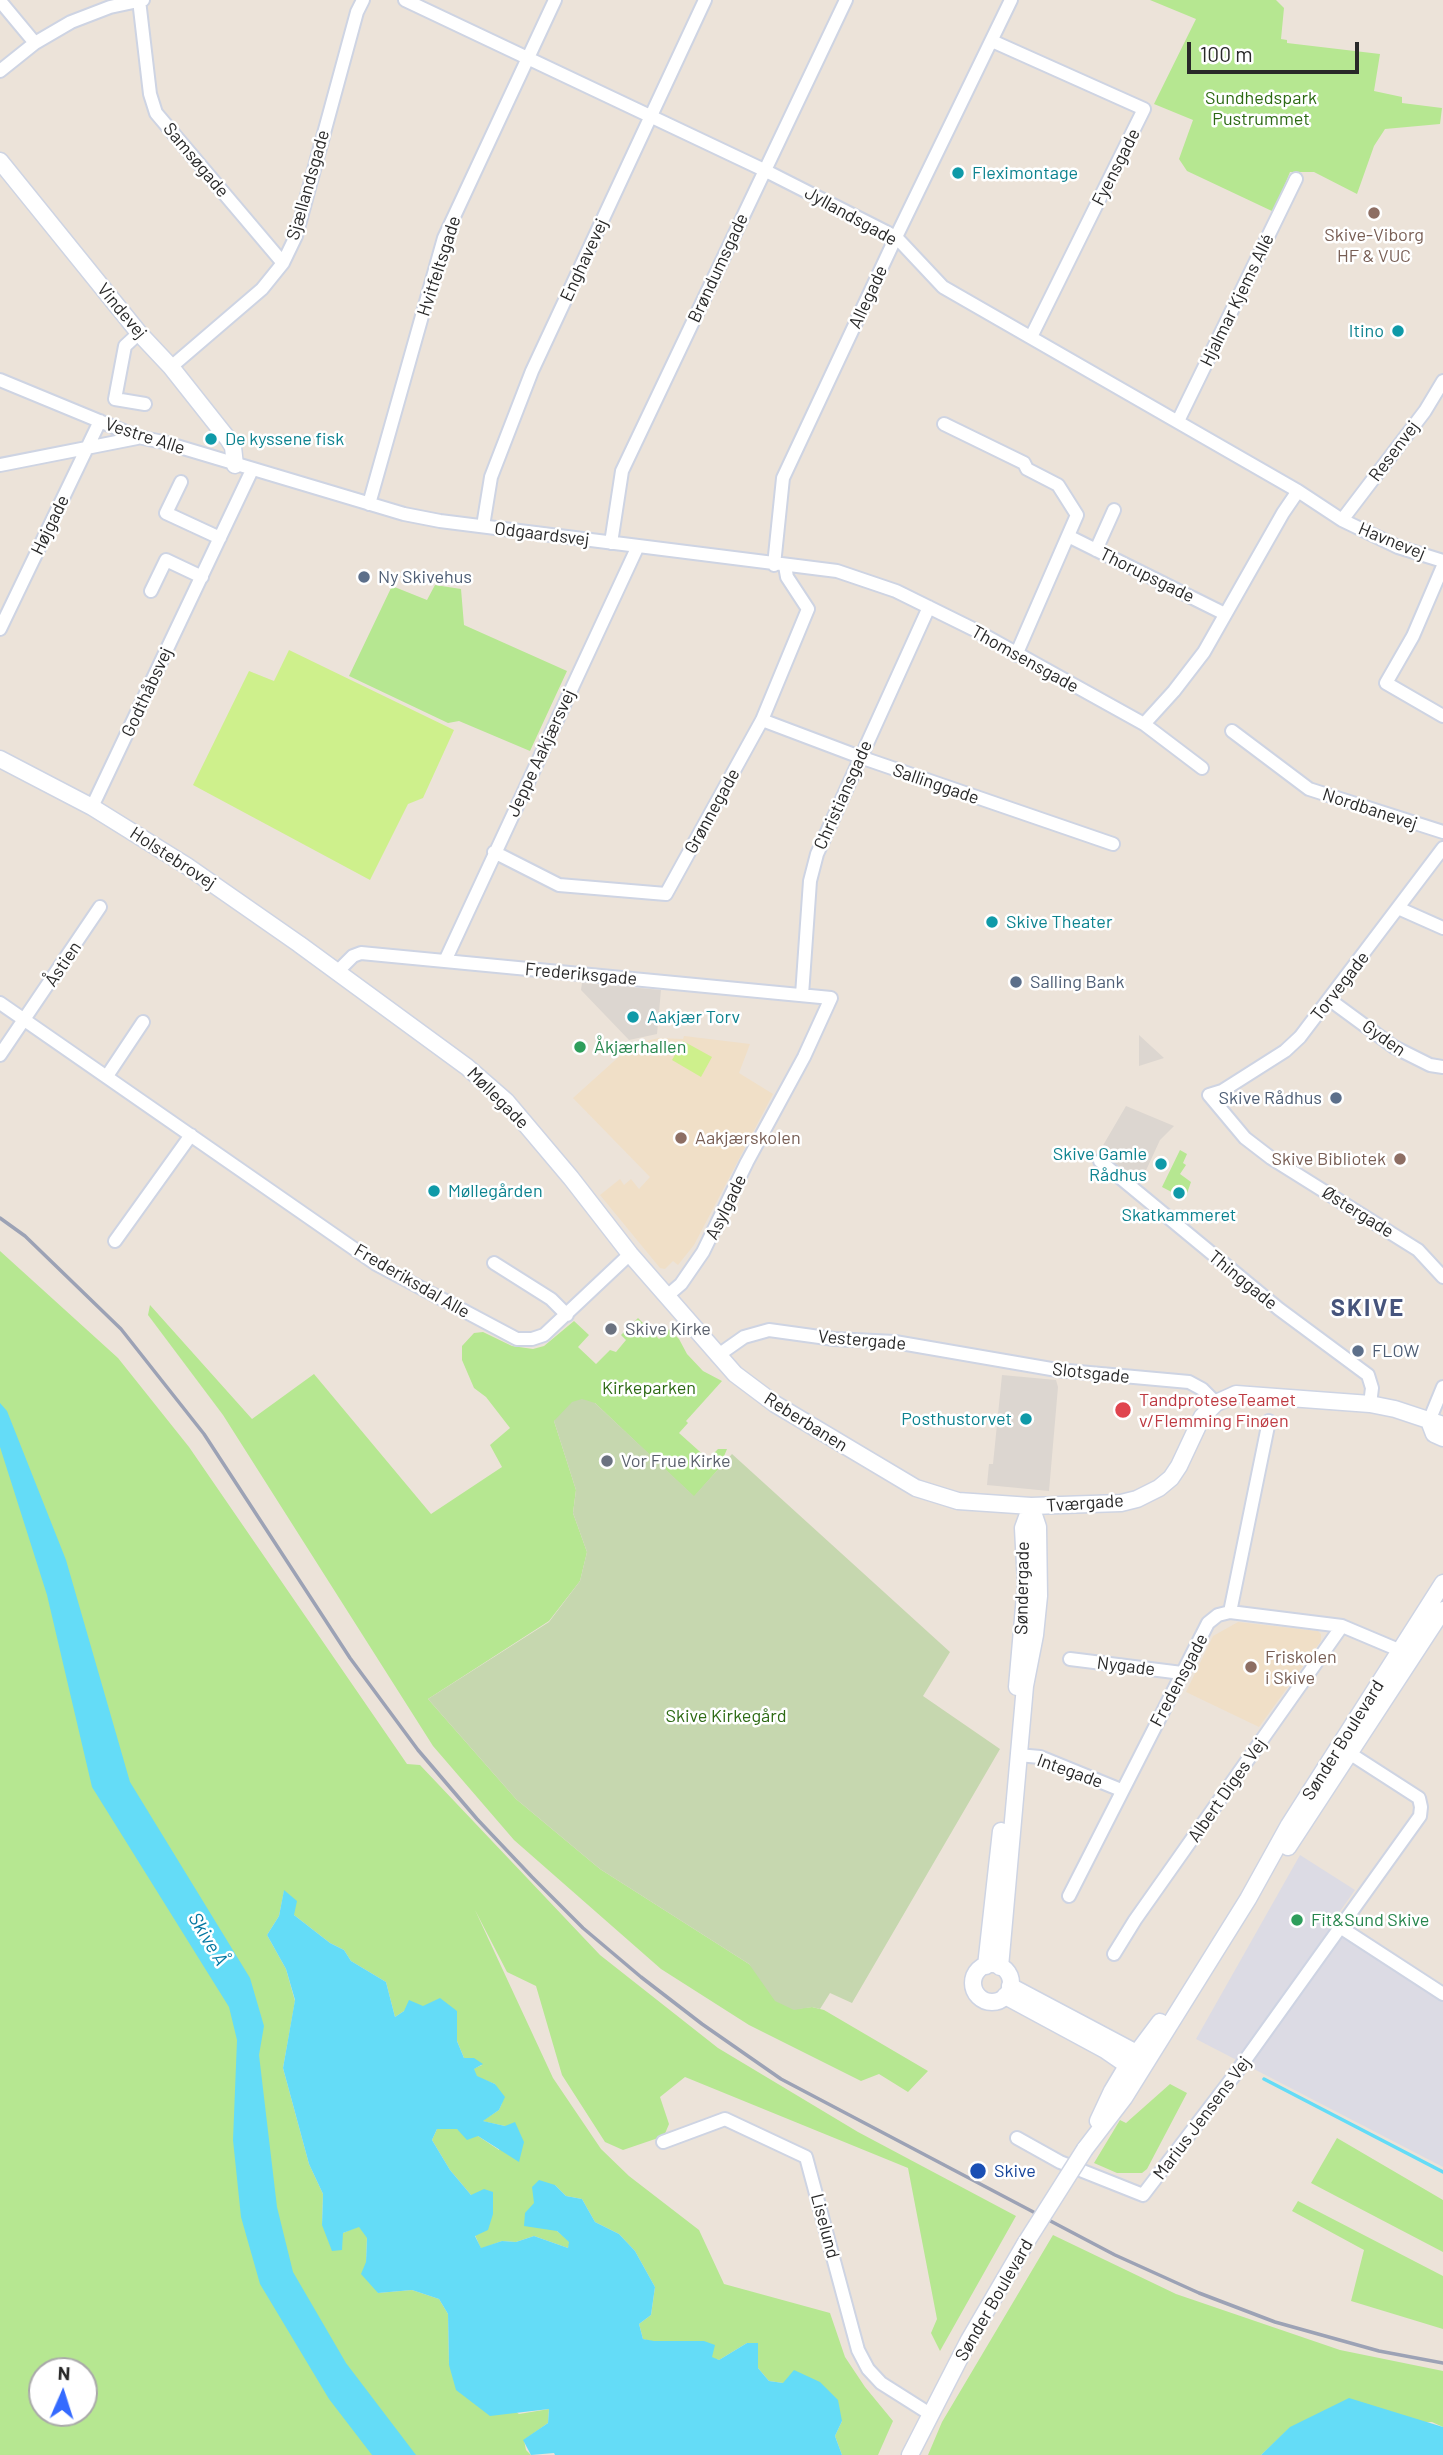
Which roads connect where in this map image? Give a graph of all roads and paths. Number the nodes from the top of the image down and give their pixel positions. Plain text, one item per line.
1 (141, 0) edge
2 (405, 0) edge
3 (555, 0) edge
4 (705, 0) edge
5 (846, 0) edge
6 (1011, 0) edge
7 (0, 1) edge
8 (360, 6) edge
9 (992, 41) junction
10 (35, 43) junction
11 (527, 58) junction
12 (0, 71) edge
13 (650, 117) junction
14 (0, 161) edge
15 (764, 170) junction
16 (1296, 179) dead end
17 (896, 237) junction
18 (283, 263) junction
19 (139, 333) junction
20 (1031, 337) junction
21 (171, 367) junction
22 (0, 380) edge
23 (1443, 381) edge
24 (145, 404) dead end
25 (100, 421) junction
26 (1178, 421) junction
27 (944, 424) dead end
28 (138, 438) junction
29 (88, 448) junction
30 (0, 465) edge
31 (234, 465) junction
32 (252, 470) junction
33 (181, 482) dead end
34 (1298, 491) junction
35 (369, 504) junction
36 (1114, 510) dead end
37 (1342, 520) junction
38 (484, 526) junction
39 (1068, 536) junction
40 (220, 538) junction
41 (611, 543) junction
42 (638, 546) junction
43 (1096, 550) junction
44 (1443, 563) edge
45 (779, 565) junction
46 (836, 571) joint
47 (202, 577) junction
48 (151, 591) dead end
49 (929, 607) junction
50 (1225, 614) junction
51 (0, 629) edge
52 (1016, 655) junction
53 (1443, 716) edge
54 (762, 720) junction
55 (1144, 724) junction
56 (1231, 731) dead end
57 (860, 757) junction
58 (0, 759) edge
59 (1202, 768) dead end
60 (92, 807) junction
61 (1443, 832) edge
62 (1113, 844) dead end
63 (1443, 848) edge
64 (494, 852) junction
65 (100, 907) dead end
66 (1398, 908) junction
67 (1443, 928) edge
68 (445, 961) junction
69 (337, 972) junction
70 (802, 995) junction
71 (831, 999) joint
72 (1330, 1000) junction
73 (0, 1003) edge
74 (25, 1020) junction
75 (143, 1022) dead end
76 (0, 1055) edge
77 (1443, 1067) edge
78 (107, 1076) junction
79 (1209, 1095) joint
80 (191, 1135) junction
81 (1100, 1161) dead end
82 (116, 1241) dead end
83 (630, 1254) junction
84 (494, 1263) dead end
85 (1443, 1277) edge
86 (667, 1296) junction
87 (567, 1315) junction
88 (717, 1356) junction
89 (1013, 1363) joint
90 (1443, 1387) edge
91 (1216, 1403) junction
92 (1370, 1404) junction
93 (1269, 1421) dead end
94 (1436, 1423) edge
95 (1443, 1438) edge
96 (1031, 1506) junction
97 (1443, 1583) edge
98 (1443, 1611) edge
99 (1230, 1612) junction
100 (1342, 1626) junction
101 (1406, 1653) junction
102 (1070, 1660) dead end
103 (1182, 1673) junction
104 (1345, 1750) junction
105 (1018, 1755) junction
106 (1121, 1790) junction
107 (1069, 1896) dead end
108 (1340, 1927) junction
109 (1114, 1954) dead end
110 (993, 1966) junction
111 (1008, 1991) junction
112 (1443, 1994) edge
113 (1137, 2063) junction
114 (1017, 2138) dead end
115 (663, 2142) dead end
116 (930, 2414) junction
117 (910, 2455) edge

1 - 10 street
1 - 18 street, Samsøgade
2 - 11 street, Jyllandsgade
3 - 11 street, Hvitfeltsgade
4 - 13 street, Enghavevej
5 - 15 street, Brøndumsgade
6 - 9 street, Allegade
7 - 10 street
8 - 18 street, Sjællandsgade
9 - 17 street, Allegade
9 - 20 street, Fyensgade
10 - 12 street
11 - 13 street, Jyllandsgade
11 - 35 street, Hvitfeltsgade
13 - 15 street, Jyllandsgade
13 - 38 street, Enghavevej
14 - 19 street, Vindevej
15 - 17 street, Jyllandsgade
15 - 41 street, Brøndumsgade
16 - 26 street, Hjalmar Kjems Allé
17 - 20 street, Jyllandsgade
17 - 45 street, Allegade
18 - 21 street, Sjællandsgade
19 - 21 street, Vindevej
19 - 24 street
20 - 26 street, Jyllandsgade
21 - 31 street, Vindevej
22 - 25 street, Vestre Alle
23 - 37 street, Resenvej
25 - 28 street, Vestre Alle
25 - 29 street, Højgade
26 - 34 street, Jyllandsgade
27 - 39 street
28 - 29 street
28 - 31 street, Vestre Alle
29 - 30 street
29 - 51 street, Højgade
31 - 32 street, Vestre Alle
32 - 35 street, Odgaardsvej
32 - 40 street, Godthåbsvej
33 - 40 street
34 - 37 street, Jyllandsgade
34 - 50 street
35 - 38 street, Odgaardsvej
36 - 43 street
37 - 44 street, Havnevej
38 - 41 street, Odgaardsvej
39 - 43 street, Thorupsgade
39 - 52 street
40 - 47 street, Godthåbsvej
41 - 42 street, Odgaardsvej
42 - 45 street, Odgaardsvej
42 - 64 street, Jeppe Aakjærsvej
43 - 50 street, Thorupsgade
44 - 53 street
45 - 46 street, Odgaardsvej
45 - 54 street, Grønnegade
46 - 49 street, Thomsensgade
47 - 48 street
47 - 60 street, Godthåbsvej
49 - 52 street, Thomsensgade
49 - 57 street, Christiansgade
50 - 55 street
52 - 55 street, Thomsensgade
54 - 57 street, Sallinggade
54 - 64 street, Grønnegade
55 - 59 street, Thomsensgade
56 - 61 street, Nordbanevej
57 - 62 street, Sallinggade
57 - 70 street, Christiansgade
58 - 60 street, Holstebrovej
60 - 69 street, Holstebrovej
63 - 66 street, Torvegade
64 - 68 street, Jeppe Aakjærsvej
65 - 74 street, Åstien
66 - 67 street
66 - 72 street, Torvegade
68 - 69 street, Frederiksgade
68 - 70 street, Frederiksgade
69 - 83 street, Møllegade
70 - 71 street, Frederiksgade
71 - 86 street, Asylgade
72 - 77 street, Gyden
72 - 79 street, Torvegade
73 - 74 street, Frederiksdal Alle
74 - 76 street
74 - 78 street, Frederiksdal Alle
75 - 78 street
78 - 80 street, Frederiksdal Alle
79 - 85 street, Østergade
80 - 82 street
80 - 87 street, Frederiksdal Alle
81 - 92 street, Thinggade
83 - 86 street, Reberbanen
83 - 87 street, Frederiksdal Alle
84 - 87 street
86 - 88 street, Reberbanen
88 - 89 street, Vestergade
88 - 96 street, Reberbanen
89 - 91 street, Slotsgade
90 - 94 street
91 - 92 street
91 - 96 street, Tværgade
92 - 94 street
93 - 99 street
94 - 95 street
96 - 105 street, Søndergade
96 - 110 street, Søndergade
97 - 101 street, Sønder Boulevard
98 - 101 street, Sønder Boulevard
99 - 100 street
99 - 103 street, Fredensgade
100 - 101 street
100 - 109 street, Albert Diges Vej
101 - 104 street, Sønder Boulevard
102 - 103 street, Nygade
103 - 106 street, Fredensgade
104 - 108 street, Marius Jensens Vej
104 - 113 street, Sønder Boulevard
105 - 106 street, Integade
105 - 110 street, Søndergade
106 - 107 street, Fredensgade
108 - 112 street
108 - 114 street, Marius Jensens Vej
110 - 111 street
110 - 111 street
111 - 113 street
113 - 116 street, Sønder Boulevard, bridge
115 - 116 street, Liselund
116 - 117 street, Sønder Boulevard

